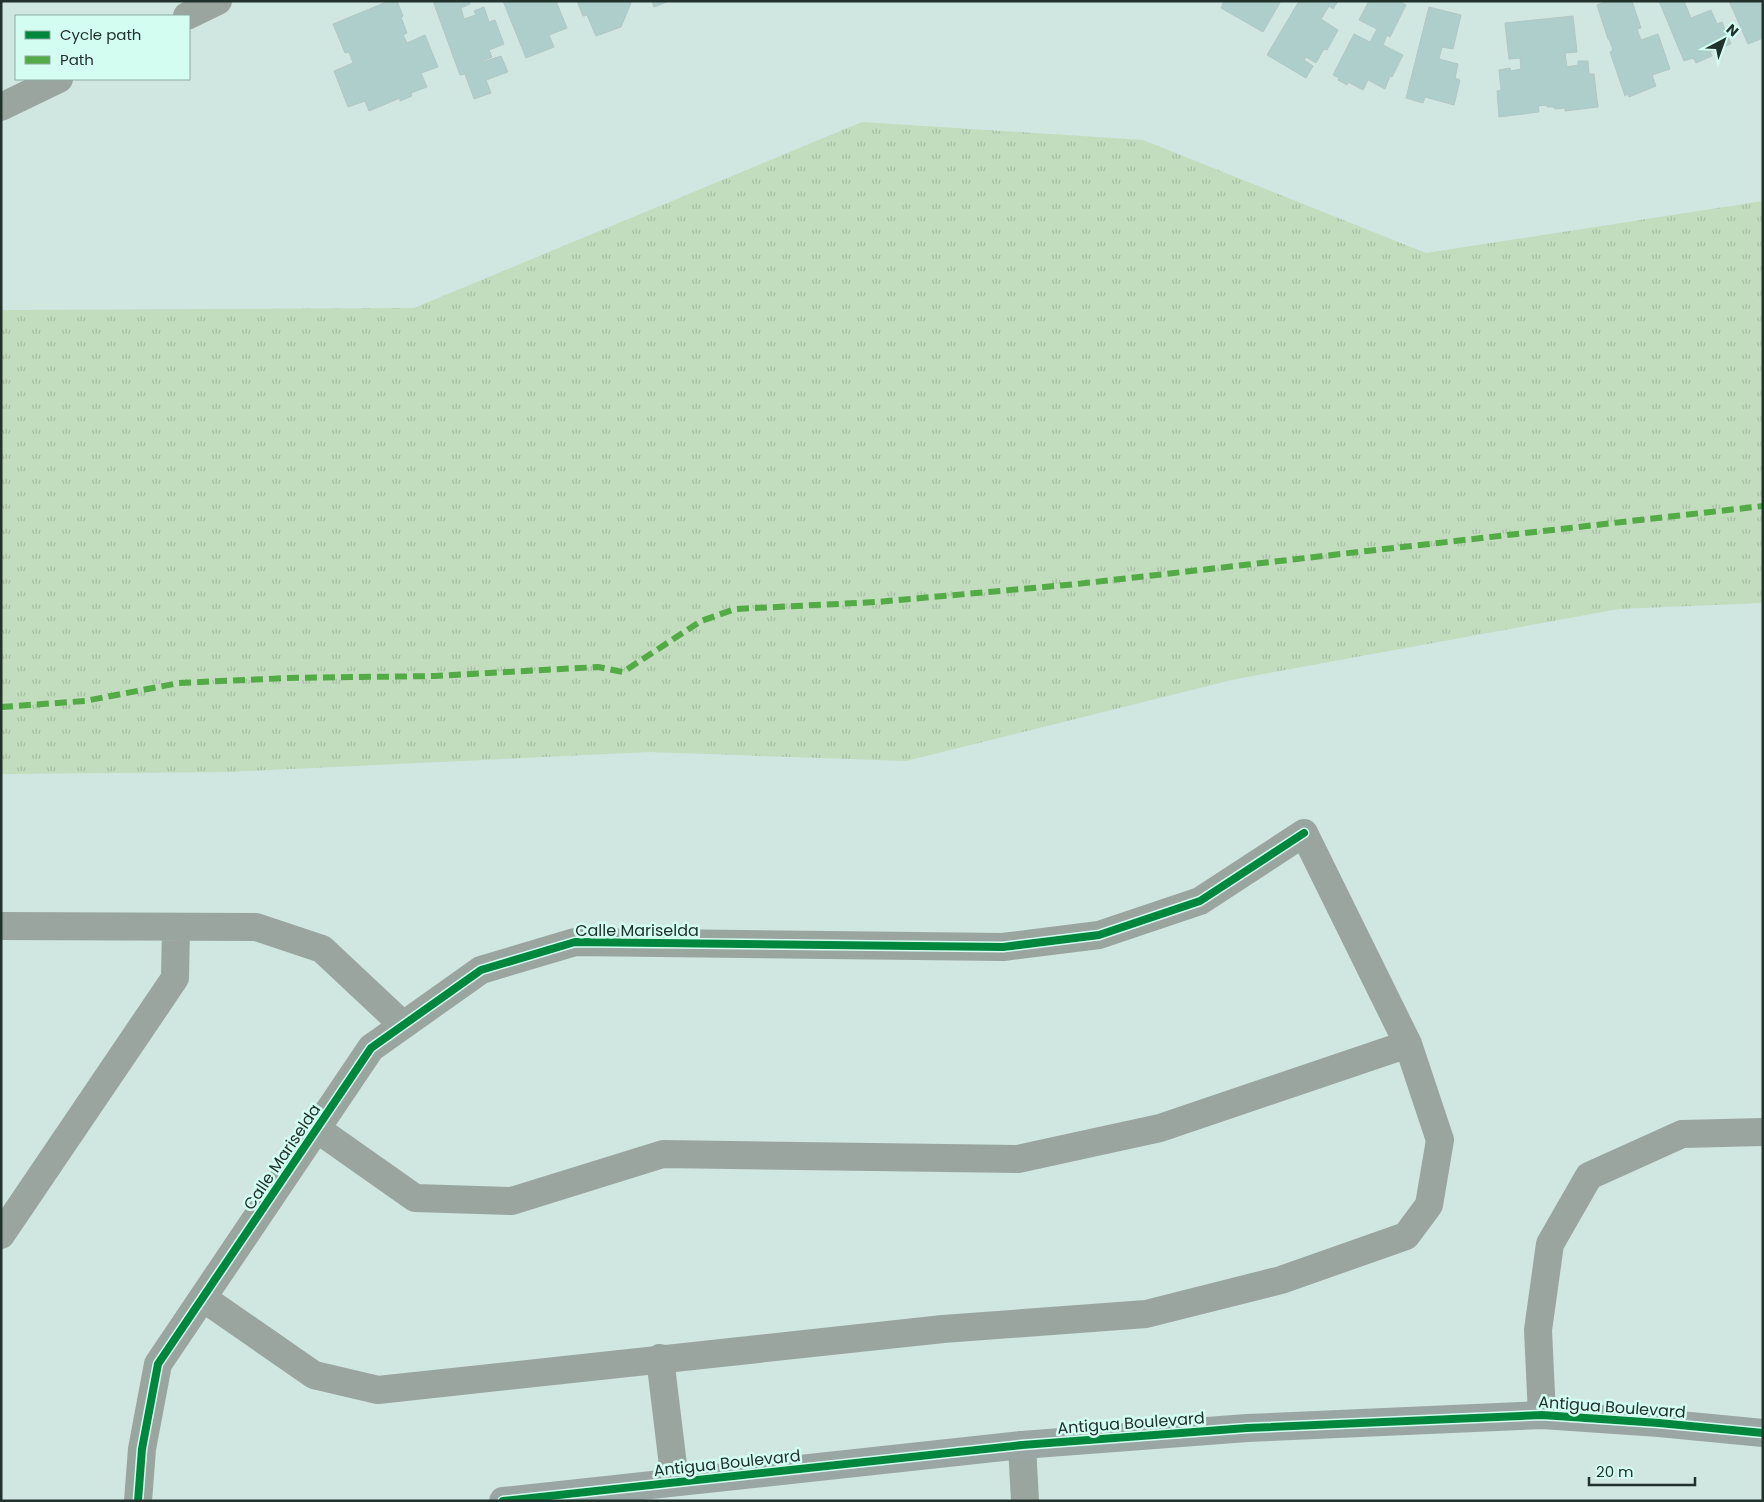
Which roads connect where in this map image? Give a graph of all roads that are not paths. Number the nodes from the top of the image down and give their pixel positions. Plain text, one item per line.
1 (218, 1) edge
2 (189, 15) edge
3 (58, 80) edge
4 (1, 107) edge
5 (1, 926) edge
6 (176, 927) junction
7 (403, 1025) junction
8 (1408, 1044) junction
9 (317, 1129) junction
10 (1763, 1132) edge
11 (1, 1235) edge
12 (203, 1298) junction
13 (660, 1358) junction
14 (1542, 1415) junction
15 (1763, 1433) edge
16 (1022, 1445) junction
17 (675, 1482) junction
18 (138, 1501) edge
19 (503, 1501) edge
20 (1025, 1501) edge

1 - 2 street
3 - 4 street
5 - 6 street
6 - 7 street
6 - 11 street
7 - 8 street, Calle Mariselda
7 - 9 street, Calle Mariselda
8 - 9 street
8 - 13 street
9 - 12 street, Calle Mariselda
10 - 14 street
12 - 13 street
12 - 18 street, Calle Mariselda
13 - 17 street
14 - 15 main road, Antigua Boulevard
14 - 16 main road, Antigua Boulevard
16 - 17 main road, Antigua Boulevard
16 - 20 street
17 - 19 main road, Antigua Boulevard

